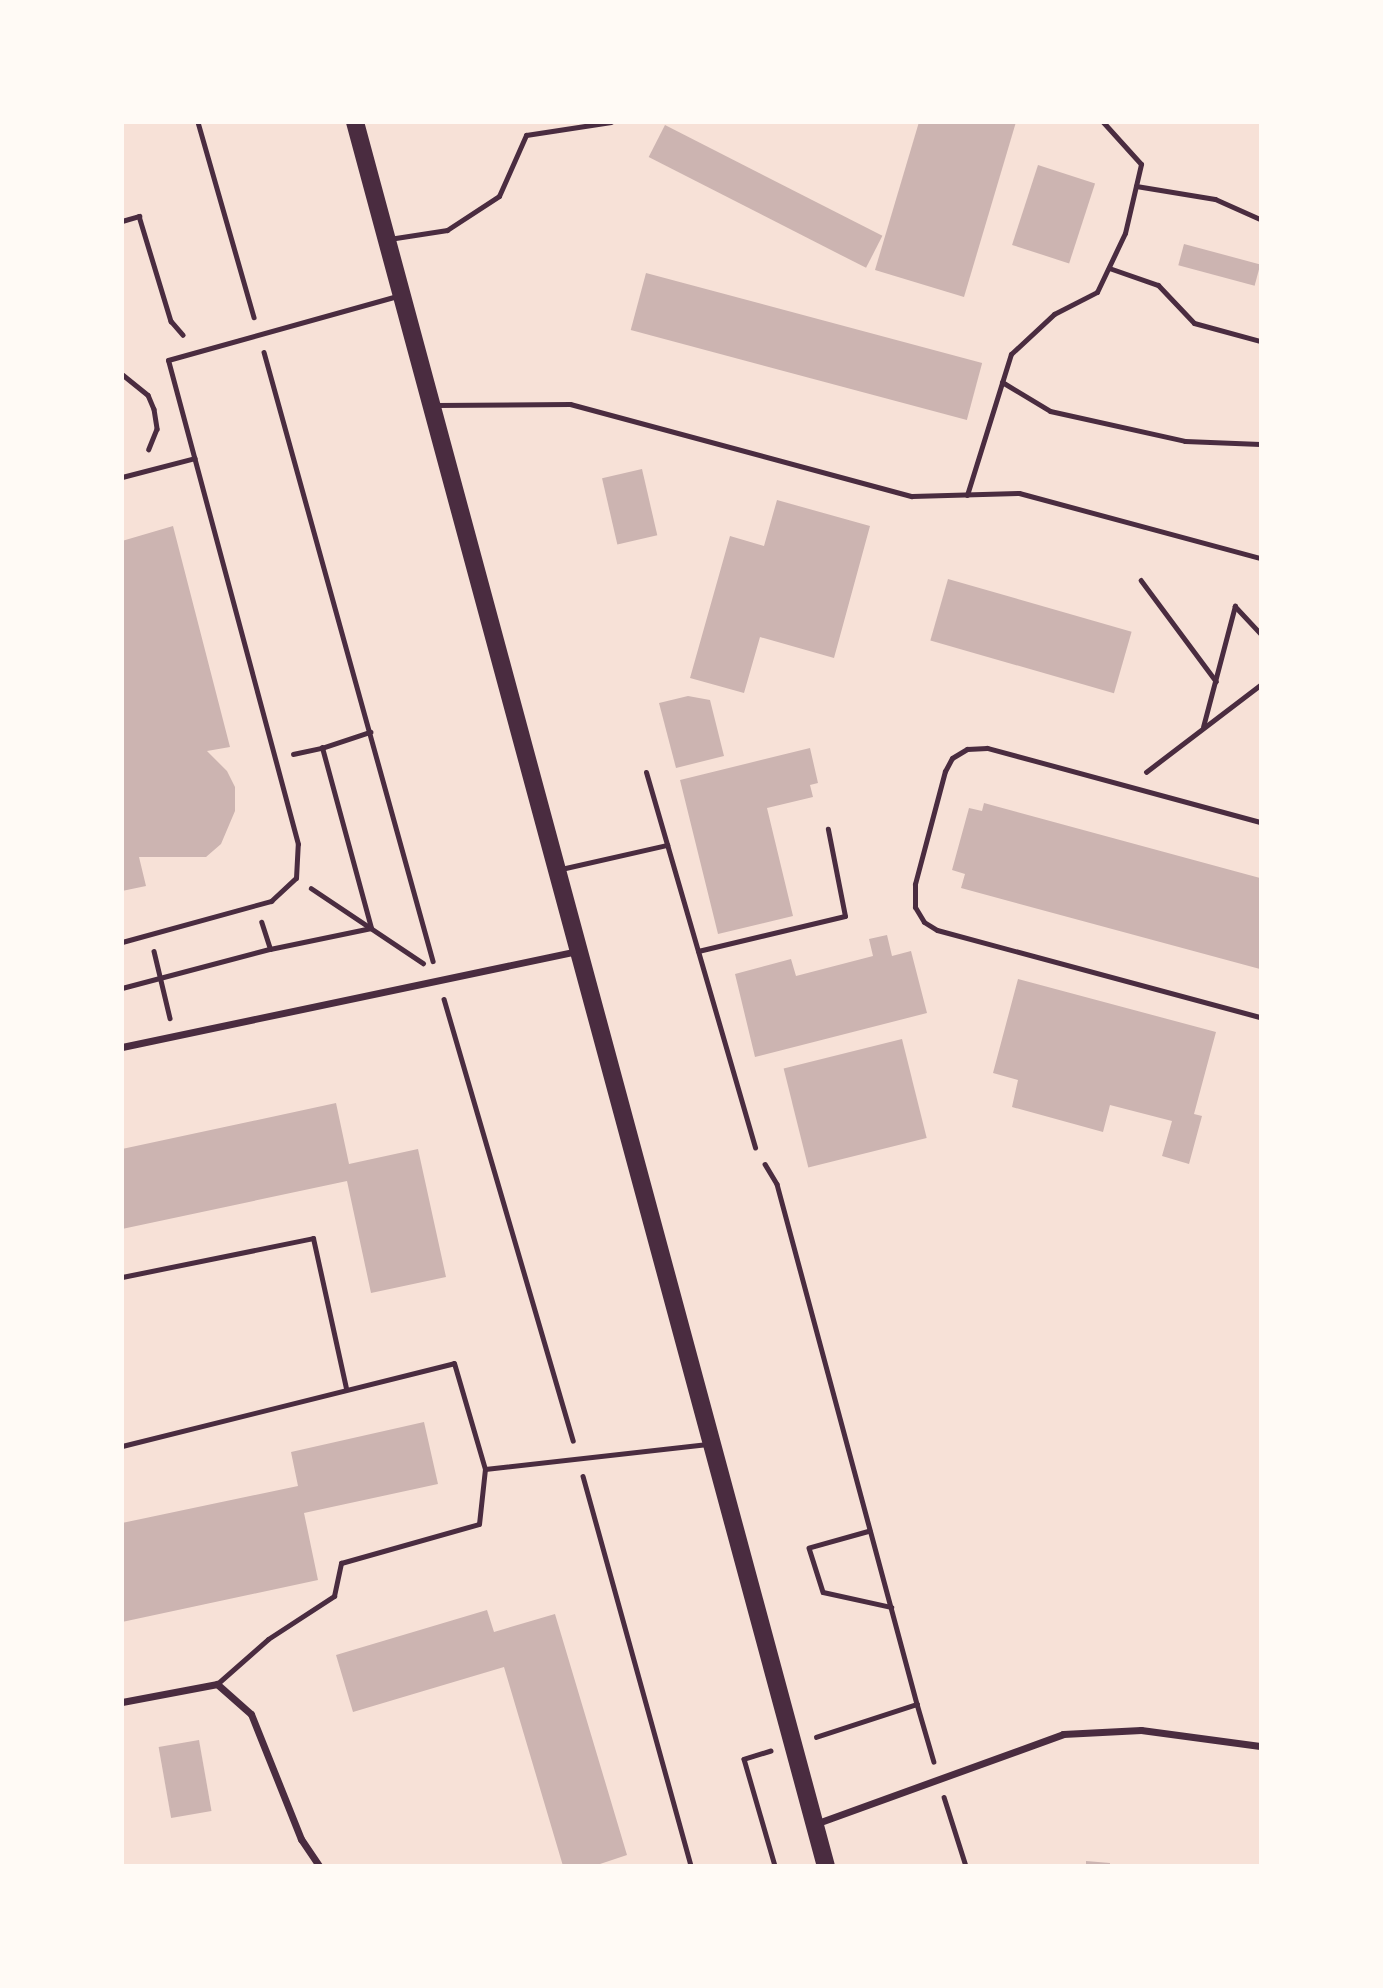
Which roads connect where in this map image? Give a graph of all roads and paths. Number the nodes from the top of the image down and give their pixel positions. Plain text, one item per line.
1 (355, 122) edge
2 (611, 122) edge
3 (1103, 122) edge
4 (1136, 186) junction
5 (1261, 219) edge
6 (122, 221) edge
7 (385, 240) junction
8 (1109, 268) junction
9 (400, 295) junction
10 (254, 317) dead end
11 (241, 321) dead end
12 (191, 338) dead end
13 (1261, 341) edge
14 (122, 374) edge
15 (1002, 382) junction
16 (429, 405) junction
17 (1261, 444) edge
18 (146, 453) dead end
19 (195, 458) junction
20 (122, 477) edge
21 (967, 495) junction
22 (1261, 558) edge
23 (1141, 580) dead end
24 (1261, 633) edge
25 (1216, 681) junction
26 (1261, 685) edge
27 (1203, 727) junction
28 (370, 732) dead end
29 (322, 748) junction
30 (275, 760) junction
31 (646, 772) dead end
32 (1141, 790) junction
33 (1261, 822) edge
34 (828, 829) dead end
35 (667, 845) junction
36 (556, 871) junction
37 (296, 878) junction
38 (249, 924) dead end
39 (372, 928) junction
40 (122, 942) edge
41 (166, 947) dead end
42 (270, 949) junction
43 (154, 951) junction
44 (578, 951) junction
45 (698, 951) junction
46 (143, 953) dead end
47 (160, 978) junction
48 (439, 980) junction
49 (122, 988) edge
50 (1261, 1017) edge
51 (174, 1036) junction
52 (122, 1047) edge
53 (755, 1148) joint
54 (122, 1277) edge
55 (346, 1388) junction
56 (711, 1444) junction
57 (122, 1446) edge
58 (485, 1469) junction
59 (870, 1531) junction
60 (891, 1607) junction
61 (217, 1684) junction
62 (122, 1702) edge
63 (917, 1704) junction
64 (793, 1744) junction
65 (1261, 1746) edge
66 (938, 1778) junction
67 (815, 1824) junction
68 (319, 1866) edge
69 (775, 1866) edge
70 (826, 1866) edge
71 (966, 1866) edge

1 - 7 main road
2 - 7 lane
3 - 4 lane
4 - 5 lane
4 - 8 lane
6 - 12 path
7 - 9 main road
8 - 13 lane
8 - 15 lane
9 - 16 main road
9 - 19 lane
10 - 11 path
14 - 18 path
15 - 17 lane
15 - 21 lane
16 - 21 lane
16 - 36 main road
19 - 20 lane
19 - 30 lane
21 - 22 lane
23 - 25 path
24 - 25 path
25 - 27 path
26 - 27 path
27 - 32 path
28 - 29 path
29 - 30 path
29 - 39 path
30 - 37 lane
31 - 35 lane
32 - 33 lane
32 - 50 lane
34 - 45 lane
35 - 36 lane
35 - 45 lane
36 - 44 main road
37 - 39 path
37 - 40 lane
38 - 42 path
39 - 42 path
39 - 48 path
41 - 43 path
42 - 47 path
43 - 46 path
43 - 47 path
44 - 48 street
44 - 56 main road
45 - 53 lane
47 - 49 path
47 - 51 path
48 - 51 street
51 - 52 street
53 - 59 path
54 - 55 lane
55 - 57 lane
55 - 58 lane
56 - 58 lane
56 - 64 main road
58 - 61 lane
59 - 60 path
59 - 60 path
60 - 63 path
61 - 62 street
61 - 68 street
63 - 64 path
63 - 66 path
64 - 67 main road
64 - 69 path
65 - 66 street
66 - 67 street
66 - 71 path
67 - 70 main road

